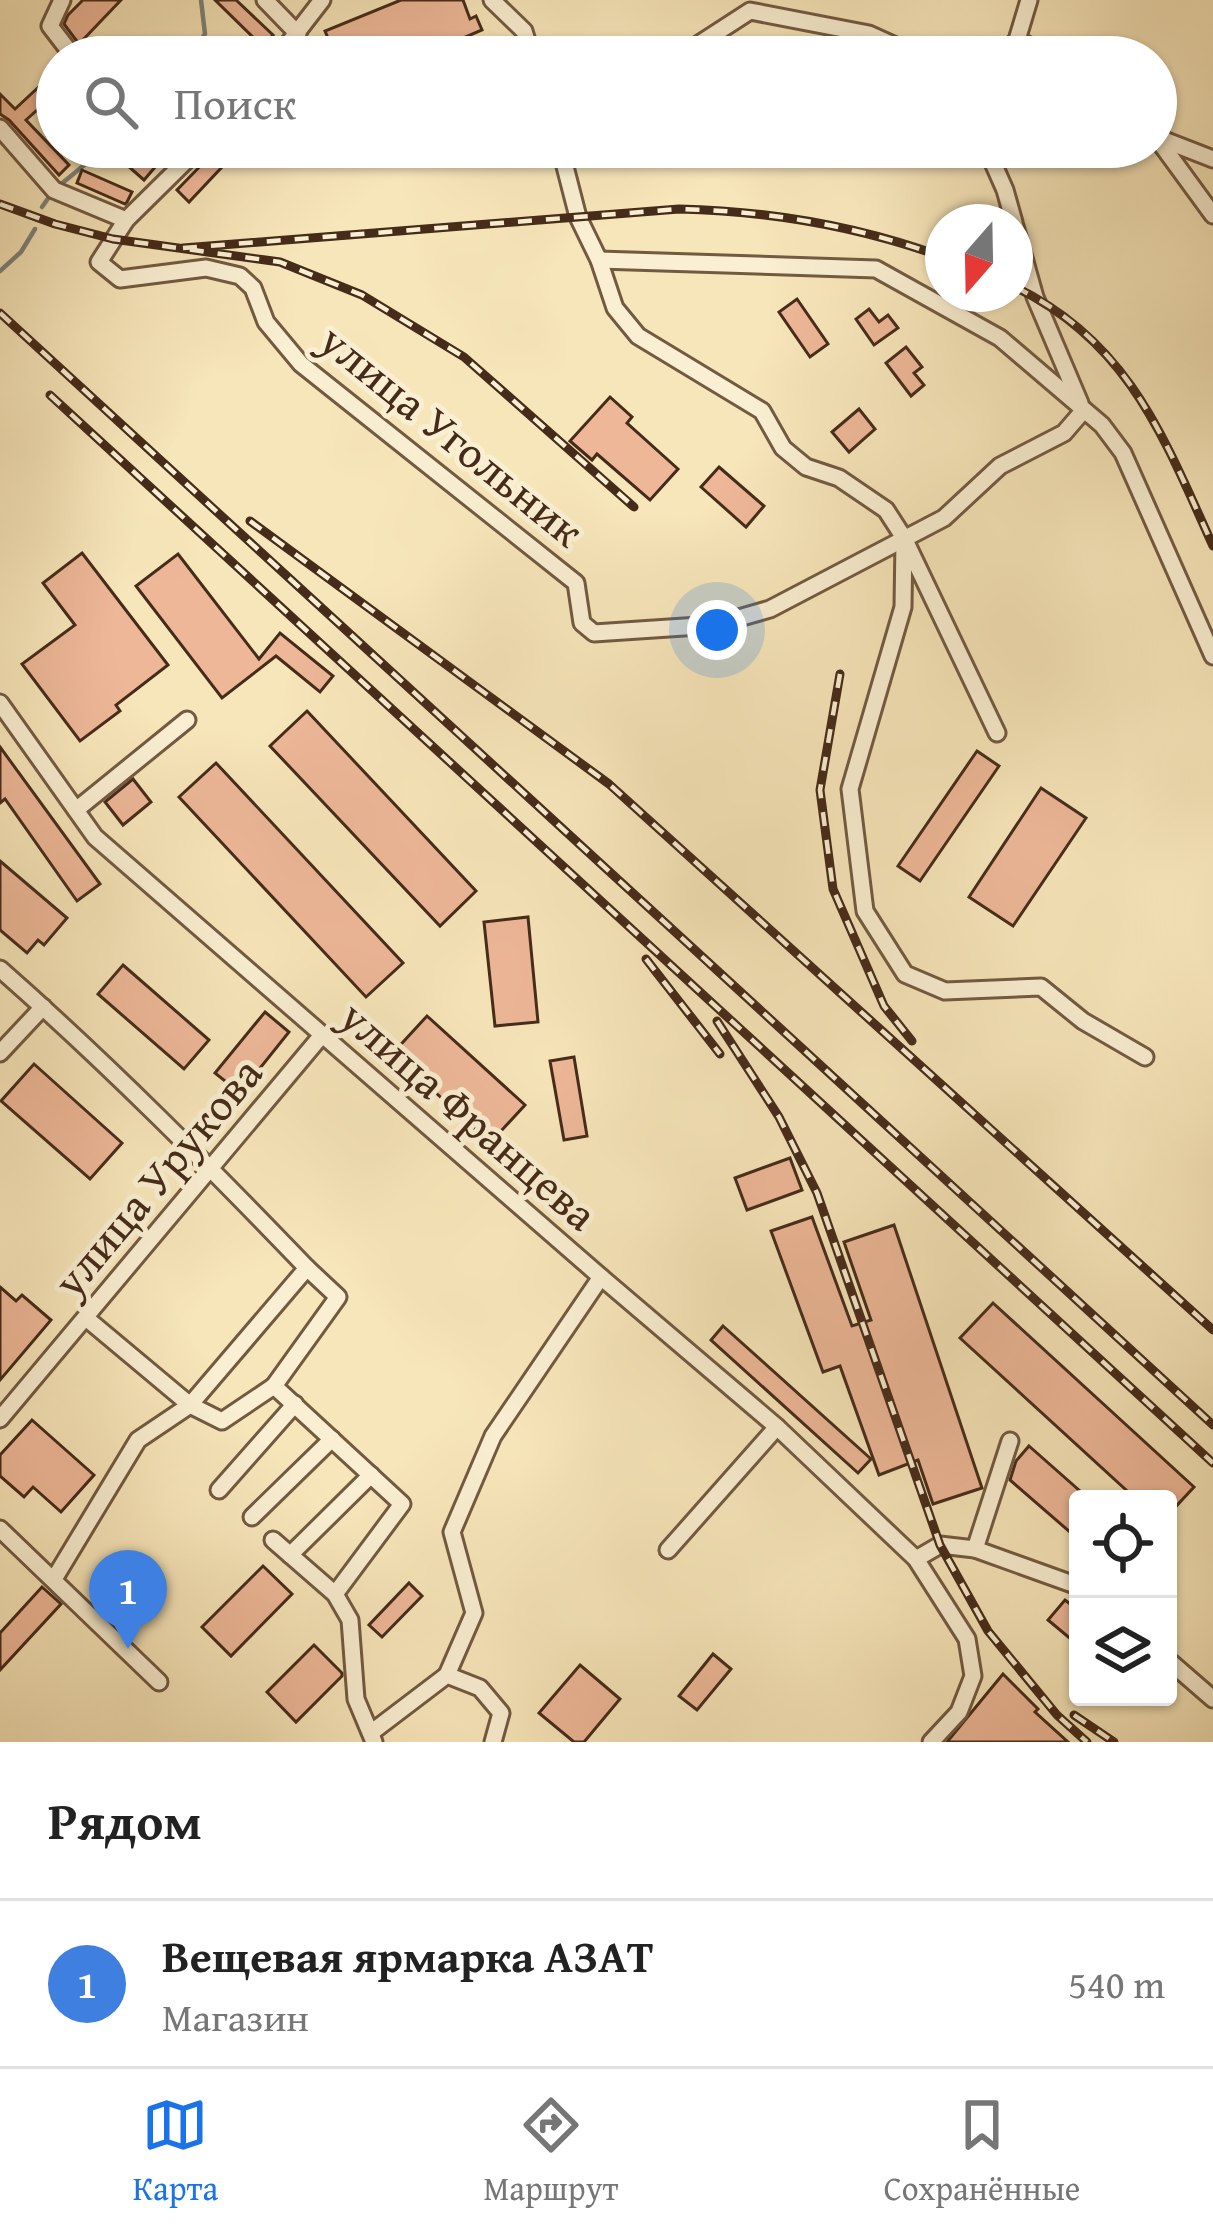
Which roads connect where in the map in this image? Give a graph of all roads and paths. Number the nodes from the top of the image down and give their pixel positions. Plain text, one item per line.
1 (62, 0) edge
2 (265, 0) edge
3 (322, 0) edge
4 (492, 0) edge
5 (1029, 0) edge
6 (298, 34) joint
7 (58, 36) edge
8 (526, 36) edge
9 (711, 36) edge
10 (873, 36) edge
11 (1018, 36) edge
12 (0, 128) edge
13 (1177, 145) edge
14 (1213, 159) edge
15 (1177, 165) edge
16 (177, 168) edge
17 (565, 168) edge
18 (995, 168) edge
19 (1009, 204) edge
20 (1213, 214) edge
21 (126, 220) junction
22 (599, 260) junction
23 (1033, 290) edge
24 (1083, 411) junction
25 (904, 538) junction
26 (1213, 656) edge
27 (0, 703) edge
28 (187, 720) dead end
29 (998, 733) dead end
30 (76, 810) junction
31 (0, 969) edge
32 (43, 1006) junction
33 (322, 1035) junction
34 (0, 1053) edge
35 (1144, 1058) dead end
36 (210, 1168) junction
37 (307, 1268) junction
38 (601, 1277) junction
39 (86, 1318) junction
40 (274, 1386) junction
41 (190, 1405) junction
42 (295, 1405) junction
43 (0, 1419) edge
44 (777, 1427) junction
45 (332, 1439) junction
46 (1010, 1441) dead end
47 (371, 1475) junction
48 (219, 1490) dead end
49 (252, 1517) dead end
50 (0, 1529) edge
51 (273, 1540) dead end
52 (975, 1549) junction
53 (668, 1550) dead end
54 (290, 1555) junction
55 (916, 1559) junction
56 (54, 1579) junction
57 (1069, 1583) edge
58 (335, 1594) junction
59 (1177, 1668) edge
60 (447, 1675) junction
61 (159, 1682) dead end
62 (1213, 1699) edge
63 (373, 1737) edge
64 (494, 1742) edge
65 (931, 1742) edge

1 - 7 street
2 - 6 street
3 - 6 street
4 - 8 street
5 - 11 street
9 - 10 street
12 - 21 street
13 - 14 street
15 - 20 street
16 - 21 street
17 - 22 street
18 - 19 street
21 - 25 street, улица Угольник
22 - 24 street
22 - 25 street
23 - 24 street
24 - 25 street
24 - 26 street
25 - 29 street
25 - 35 street
27 - 30 street, улица Францева
28 - 30 street
30 - 33 street, улица Францева
31 - 32 street
32 - 34 street
32 - 36 street
33 - 36 street, улица Урукова
33 - 38 street, улица Францева
36 - 37 street
36 - 39 street, улица Урукова
37 - 40 street
37 - 41 street
38 - 44 street, улица Францева
38 - 60 street
39 - 41 street
39 - 43 street, улица Урукова
40 - 41 street
40 - 42 street
41 - 56 street
42 - 45 street
42 - 48 street
44 - 53 street
44 - 55 street, улица Францева
45 - 47 street
45 - 49 street
46 - 52 street
47 - 54 street
47 - 58 street
50 - 56 street
51 - 54 street
52 - 55 street
52 - 57 street
54 - 58 street
55 - 65 street, улица Францева
56 - 61 street
58 - 63 street
59 - 62 street
60 - 63 street
60 - 64 street

